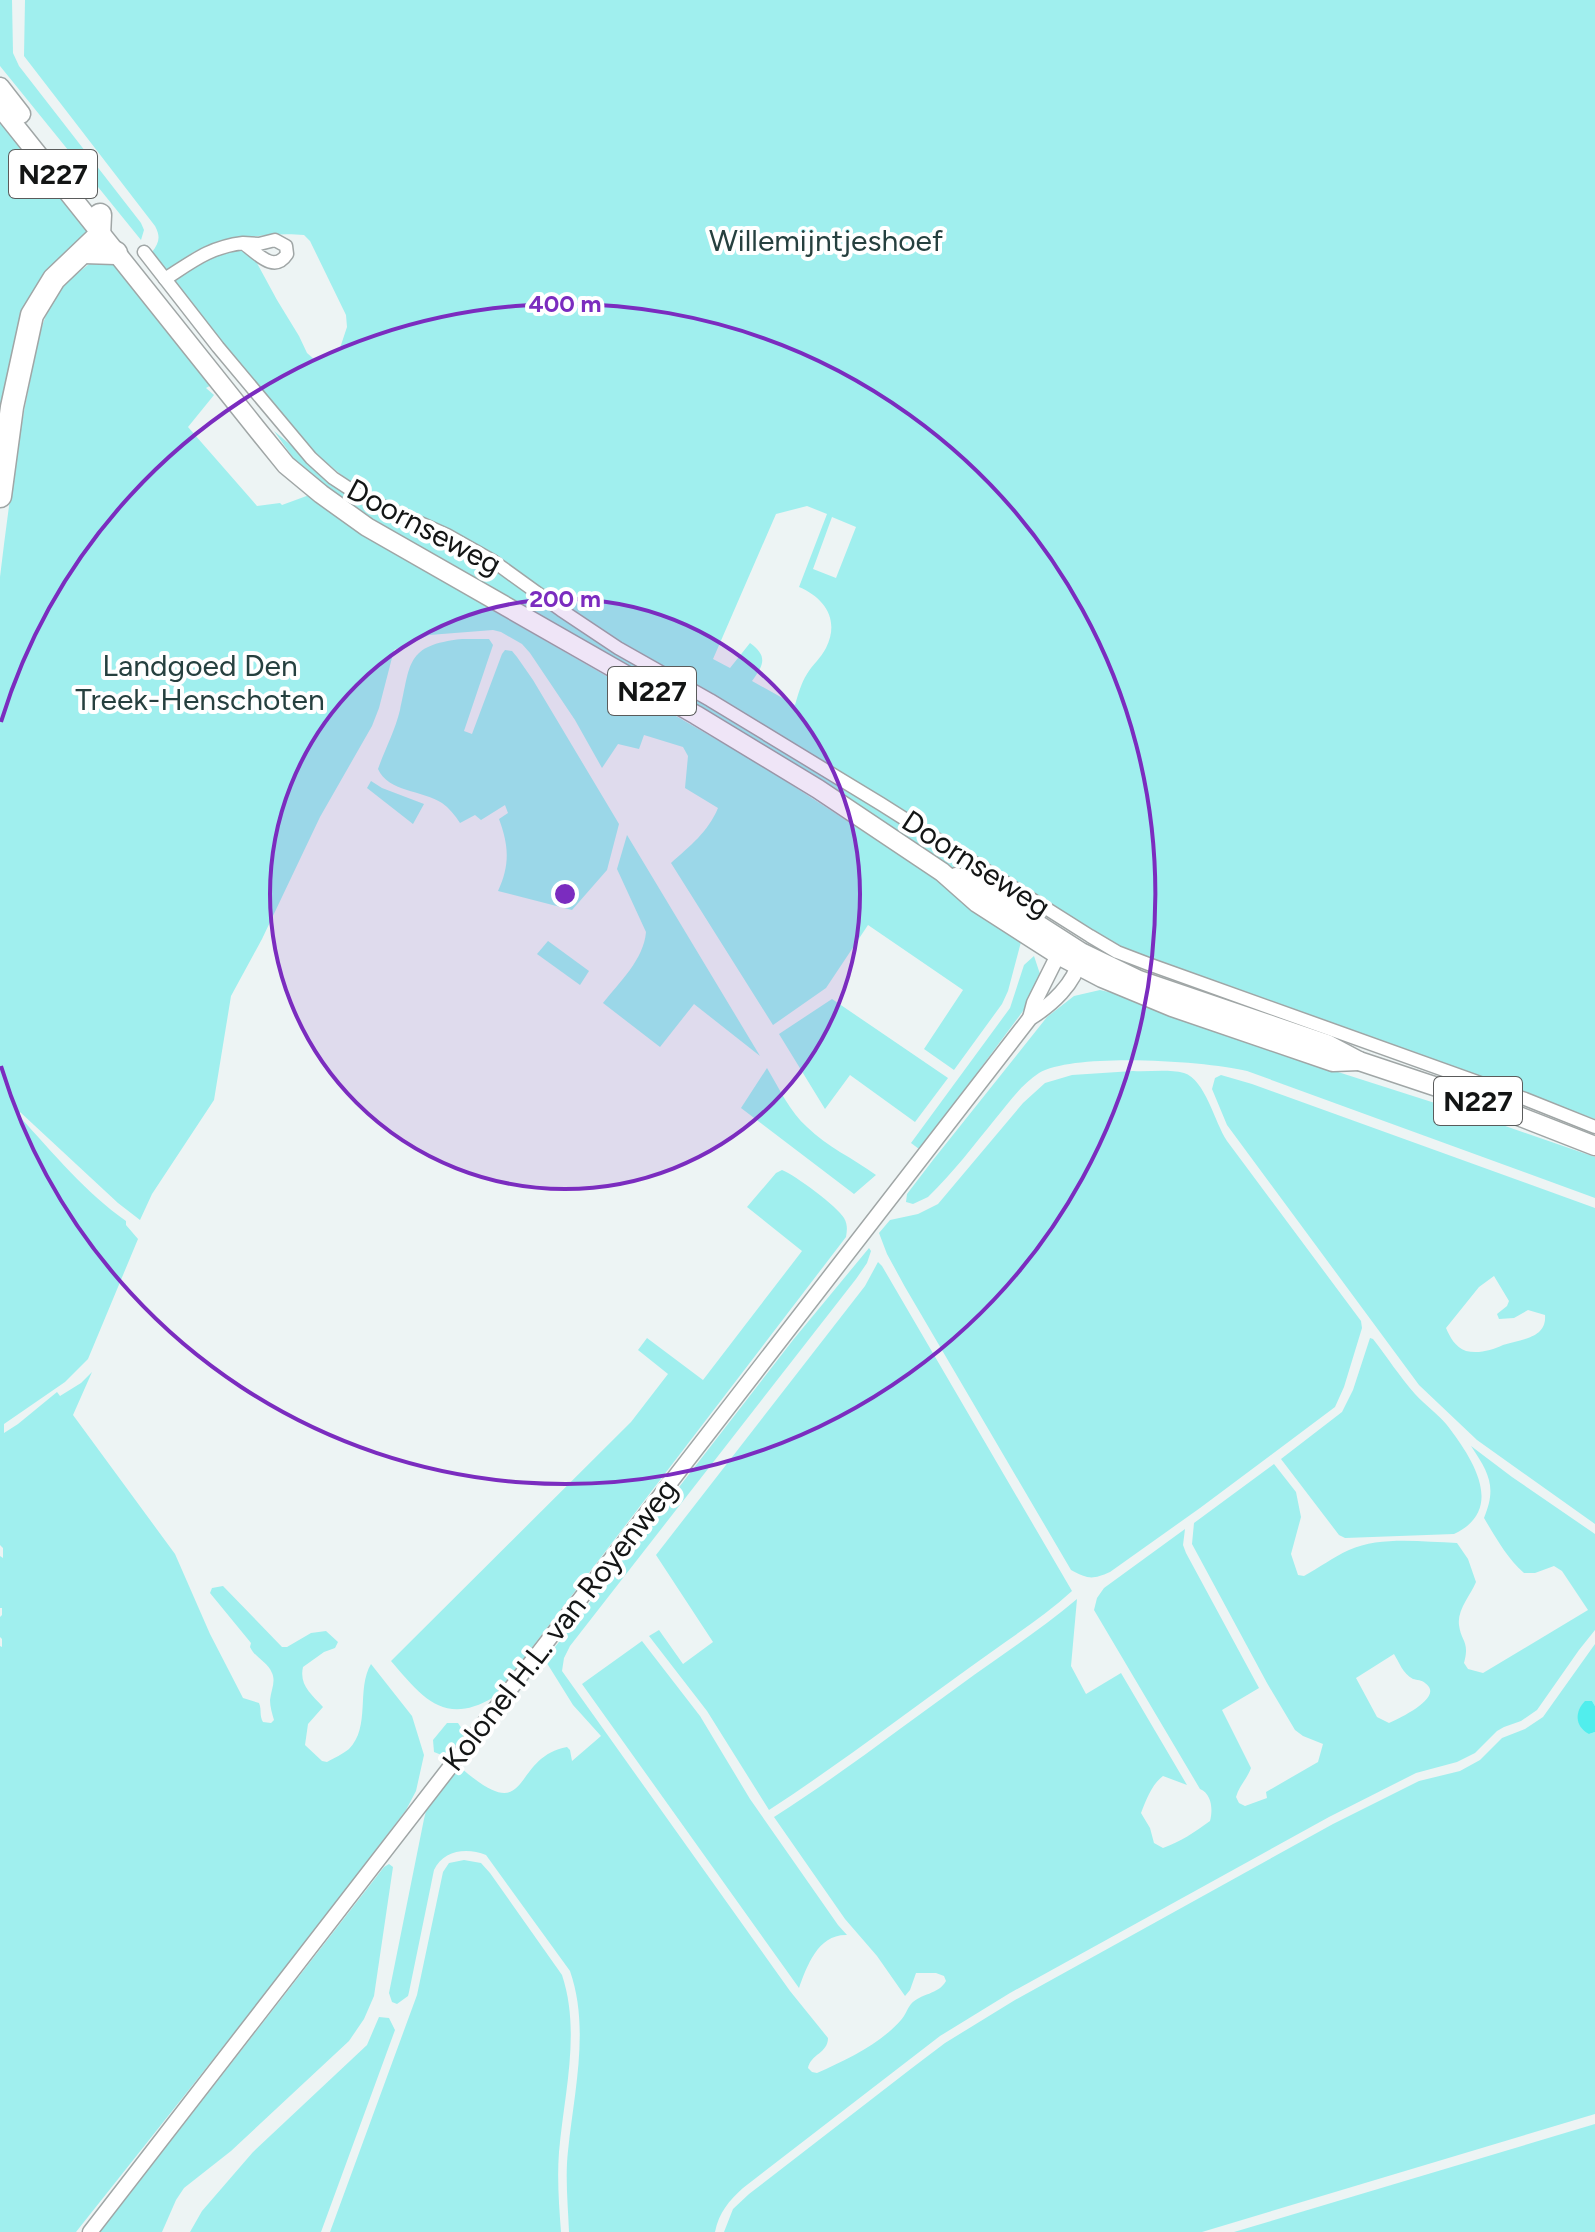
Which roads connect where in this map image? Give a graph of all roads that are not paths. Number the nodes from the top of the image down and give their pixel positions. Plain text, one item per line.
1 (3, 100) edge
2 (100, 224) junction
3 (243, 243) dead end
4 (84, 252) junction
5 (144, 252) dead end
6 (116, 253) junction
7 (165, 279) junction
8 (0, 496) edge
9 (415, 556) junction
10 (942, 872) junction
11 (1083, 951) junction
12 (1058, 955) junction
13 (1030, 1018) junction
14 (1595, 1127) edge
15 (1595, 1146) edge
16 (90, 2232) edge

1 - 2 main road, Doornseweg / N227
2 - 4 highway
2 - 6 main road, Doornseweg / N227
2 - 9 main road, Doornseweg / N227
3 - 7 street
4 - 6 highway
4 - 8 highway
5 - 7 street, Doornseweg
6 - 9 main road, Doornseweg / N227
7 - 11 street, Doornseweg
9 - 10 main road, Doornseweg / N227
10 - 11 main road, Doornseweg / N227
10 - 12 main road, Doornseweg / N227
11 - 12 main road, Doornseweg / N227
11 - 13 street, Kolonel H.L. van Royenweg
11 - 14 street, Doornseweg
11 - 15 main road, Doornseweg / N227
12 - 13 street, Kolonel H.L. van Royenweg
13 - 16 street, Kolonel H.L. van Royenweg

